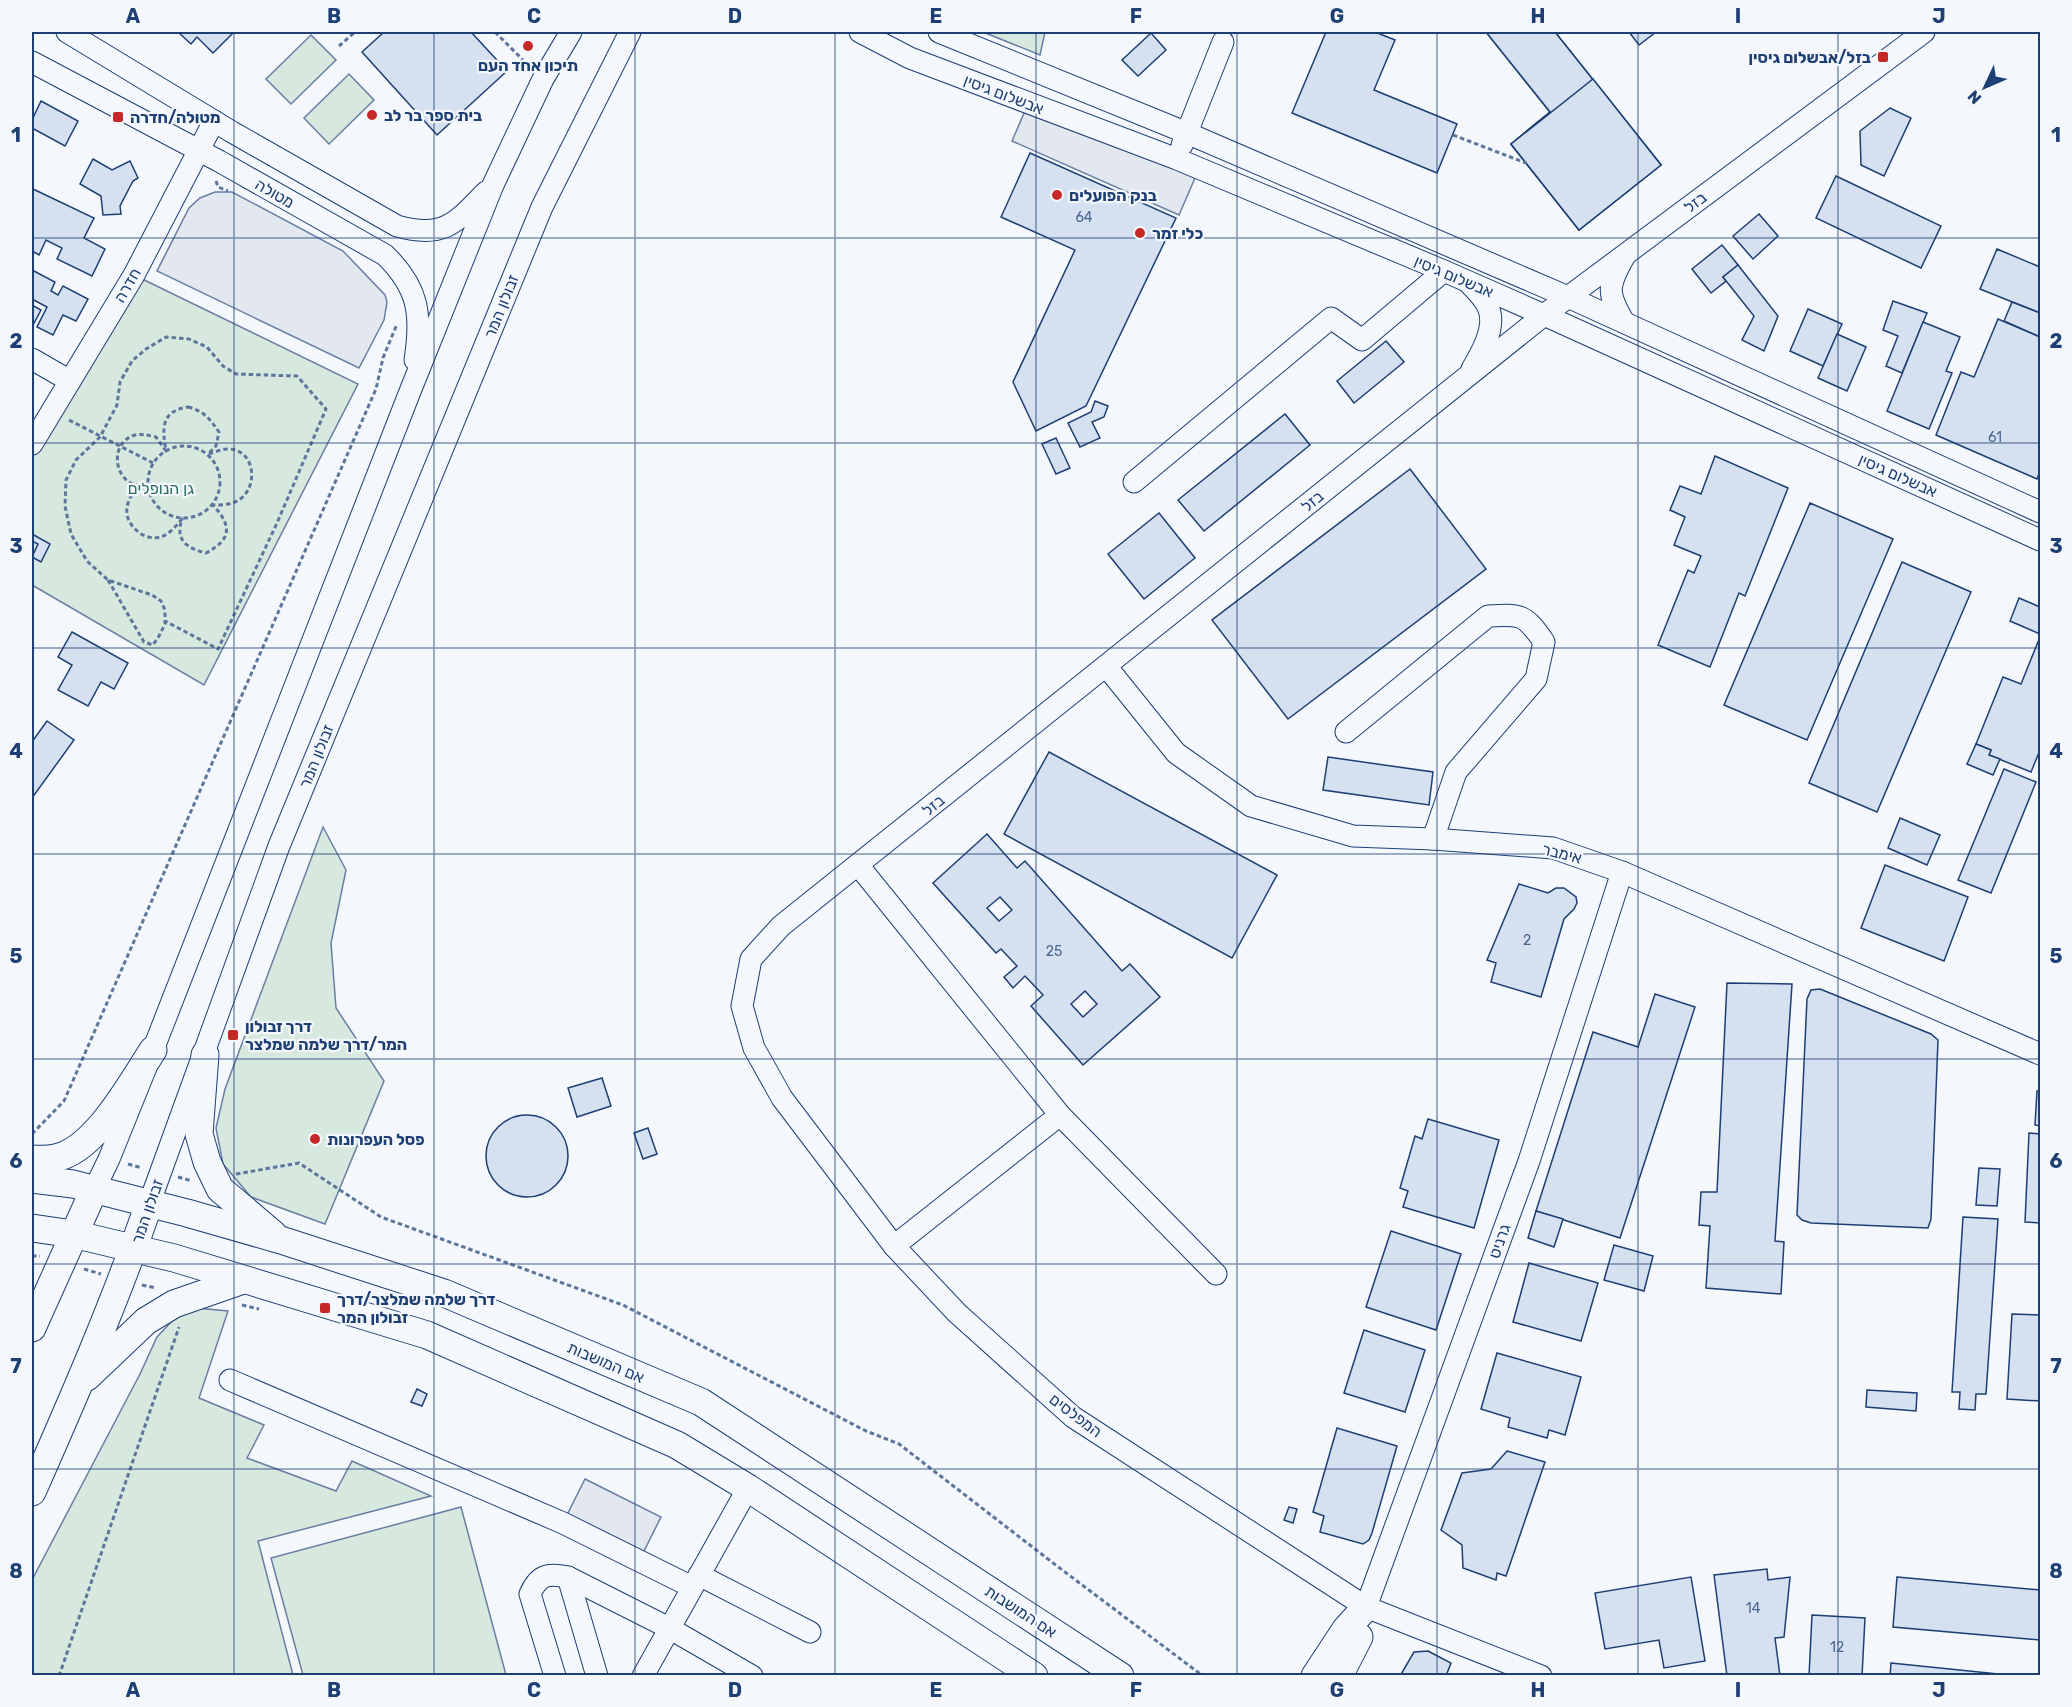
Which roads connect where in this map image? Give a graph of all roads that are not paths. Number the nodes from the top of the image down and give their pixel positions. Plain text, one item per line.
1 (67, 32) edge
2 (570, 32) edge
3 (630, 32) edge
4 (860, 32) edge
5 (939, 32) edge
6 (1924, 32) edge
7 (1223, 42) dead end
8 (32, 62) edge
9 (214, 121) junction
10 (1187, 133) junction
11 (197, 155) junction
12 (1176, 159) junction
13 (493, 185) junction
14 (1627, 253) junction
15 (1444, 271) junction
16 (1468, 282) junction
17 (1568, 297) junction
18 (1544, 315) junction
19 (1624, 322) junction
20 (32, 359) edge
21 (1468, 376) junction
22 (70, 381) junction
23 (409, 394) junction
24 (44, 413) edge
25 (32, 444) edge
26 (1134, 482) dead end
27 (2040, 512) edge
28 (2040, 540) edge
29 (1106, 666) junction
30 (1347, 732) dead end
31 (1433, 839) junction
32 (858, 865) junction
33 (1622, 872) junction
34 (742, 1006) joint
35 (153, 1050) junction
36 (2040, 1054) edge
37 (205, 1055) junction
38 (1060, 1115) junction
39 (32, 1159) edge
40 (32, 1179) edge
41 (94, 1190) junction
42 (149, 1204) junction
43 (32, 1228) edge
44 (73, 1234) junction
45 (281, 1240) junction
46 (894, 1246) junction
47 (134, 1248) junction
48 (1216, 1274) dead end
49 (32, 1282) edge
50 (238, 1292) junction
51 (32, 1326) edge
52 (230, 1380) dead end
53 (80, 1384) junction
54 (748, 1488) junction
55 (32, 1492) edge
56 (568, 1577) junction
57 (696, 1581) junction
58 (1366, 1607) junction
59 (669, 1628) junction
60 (810, 1632) dead end
61 (555, 1676) edge
62 (597, 1676) edge
63 (643, 1676) edge
64 (752, 1676) edge
65 (1034, 1676) edge
66 (1120, 1676) edge
67 (1316, 1676) edge
68 (1339, 1676) edge
69 (1541, 1676) edge

1 - 9 street, מטולה
2 - 13 street
3 - 37 street, זבולון המר
4 - 12 street, אבשלום גיסין
5 - 10 street, אבשלום גיסין
6 - 14 street, בזל
7 - 10 street
8 - 11 street, מטולה
9 - 11 street, חדרה
9 - 13 street, מטולה
10 - 12 street
10 - 17 street, אבשלום גיסין
11 - 22 street, חדרה
11 - 23 street, מטולה
12 - 15 street, אבשלום גיסין
13 - 23 street
14 - 17 street, בזל
14 - 19 street
15 - 16 street, אבשלום גיסין
15 - 26 street
16 - 18 street, אבשלום גיסין
16 - 21 street
17 - 18 street, בזל
17 - 19 street, אבשלום גיסין
18 - 21 street, בזל
18 - 28 street, אבשלום גיסין
19 - 27 street, אבשלום גיסין
20 - 22 street
21 - 29 street, בזל
22 - 24 street, חדרה
23 - 35 street
24 - 25 street, חדרה
29 - 31 street, אימבר
29 - 32 street, בזל
30 - 31 street
31 - 33 street, אימבר
32 - 34 street, בזל
32 - 38 street
33 - 36 street, אימבר
33 - 58 street, גרניט
34 - 46 street, המפלסים
35 - 39 main road
35 - 41 street
37 - 42 street, זבולון המר
37 - 45 main road
38 - 46 street
38 - 48 street
40 - 41 main road, אם המושבות
41 - 42 main road, אם המושבות
41 - 44 main road
42 - 45 main road, אם המושבות
42 - 47 main road, זבולון המר
43 - 44 main road
44 - 47 main road
44 - 51 main road
45 - 66 main road, אם המושבות
46 - 58 street, המפלסים
47 - 50 main road
47 - 53 main road, זבולון המר
49 - 51 main road
50 - 53 main road
50 - 54 main road
52 - 57 street
53 - 55 main road, זבולון המר
54 - 57 street
54 - 65 main road
56 - 59 street
56 - 61 street
56 - 62 street
57 - 59 street
57 - 60 street
58 - 67 main road
58 - 68 main road
58 - 69 street, המפלסים
59 - 63 street
59 - 64 street

